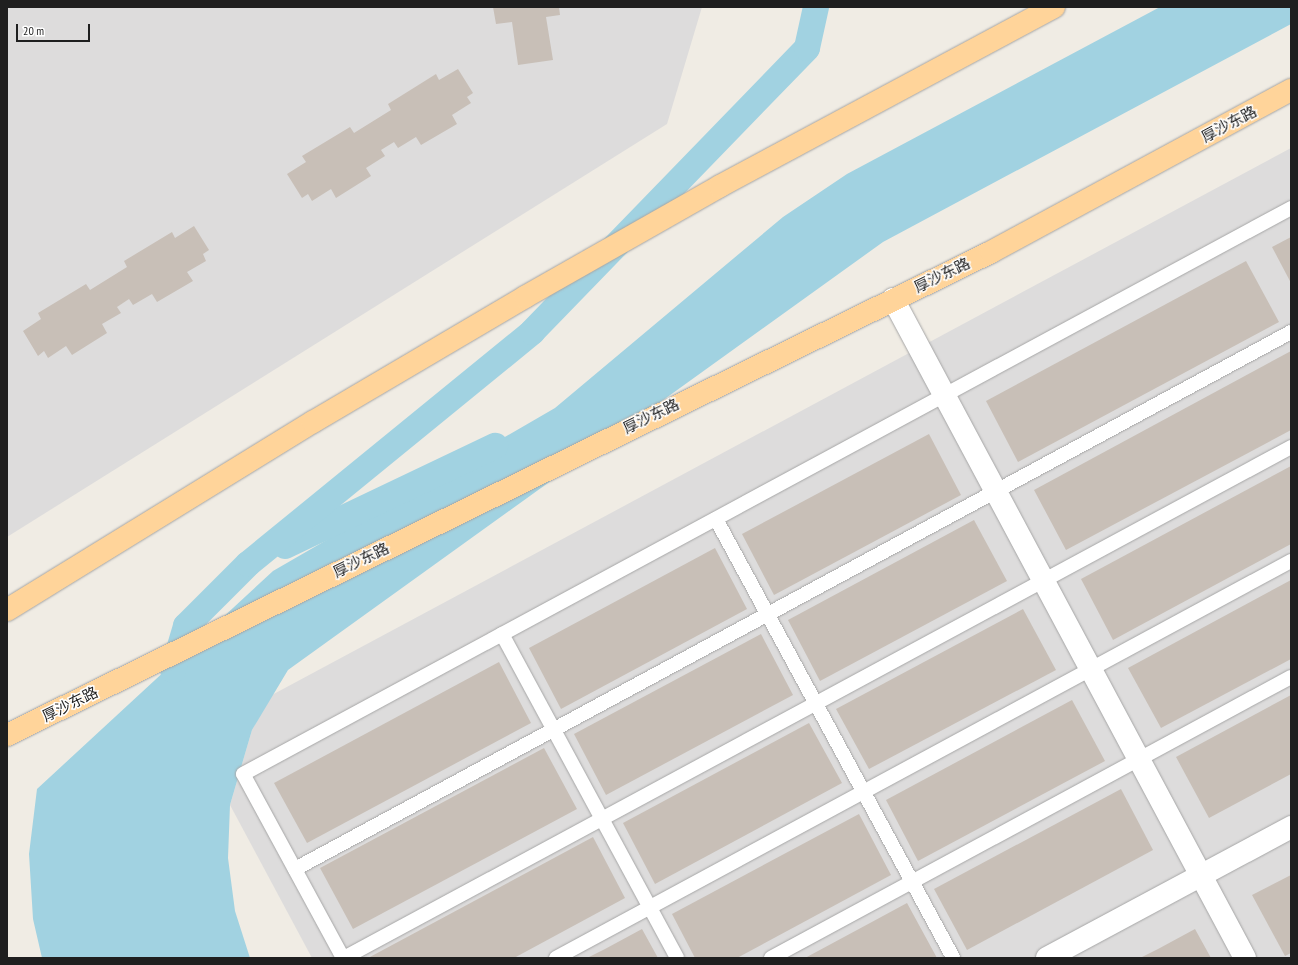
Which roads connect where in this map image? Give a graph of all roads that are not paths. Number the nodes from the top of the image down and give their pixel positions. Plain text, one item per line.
1 (1054, 7) edge
2 (1291, 90) edge
3 (1291, 208) edge
4 (893, 299) junction
5 (1291, 332) edge
6 (944, 395) junction
7 (1291, 447) edge
8 (995, 491) junction
9 (716, 519) junction
10 (1291, 561) edge
11 (1043, 581) junction
12 (10, 608) edge
13 (767, 614) junction
14 (502, 634) junction
15 (1091, 669) junction
16 (1291, 677) edge
17 (815, 703) junction
18 (553, 730) junction
19 (7, 735) edge
20 (1139, 759) junction
21 (863, 792) junction
22 (602, 819) junction
23 (1291, 826) edge
24 (295, 869) junction
25 (1201, 875) junction
26 (912, 882) junction
27 (649, 907) junction
28 (343, 958) edge
29 (556, 958) edge
30 (677, 958) edge
31 (771, 958) edge
32 (953, 958) edge
33 (1047, 958) edge
34 (1245, 958) edge

1 - 12 main road
2 - 4 main road, 厚沙东路
3 - 6 lane
4 - 6 street
4 - 19 main road, 厚沙东路
5 - 8 lane
6 - 8 street
6 - 9 lane
7 - 11 lane
8 - 11 street
8 - 13 lane
9 - 13 lane
9 - 14 lane
10 - 15 lane
11 - 15 street
11 - 17 lane
13 - 17 lane
13 - 18 lane
14 - 18 lane
14 - 24 lane
15 - 20 street
15 - 21 lane
16 - 20 lane
17 - 21 lane
17 - 22 lane
18 - 22 lane
18 - 24 lane
20 - 25 street
20 - 26 lane
21 - 26 lane
21 - 27 lane
22 - 27 lane
22 - 28 lane
23 - 25 street
24 - 28 lane
25 - 33 street
25 - 34 street
26 - 31 lane
26 - 32 lane
27 - 29 lane
27 - 30 lane

